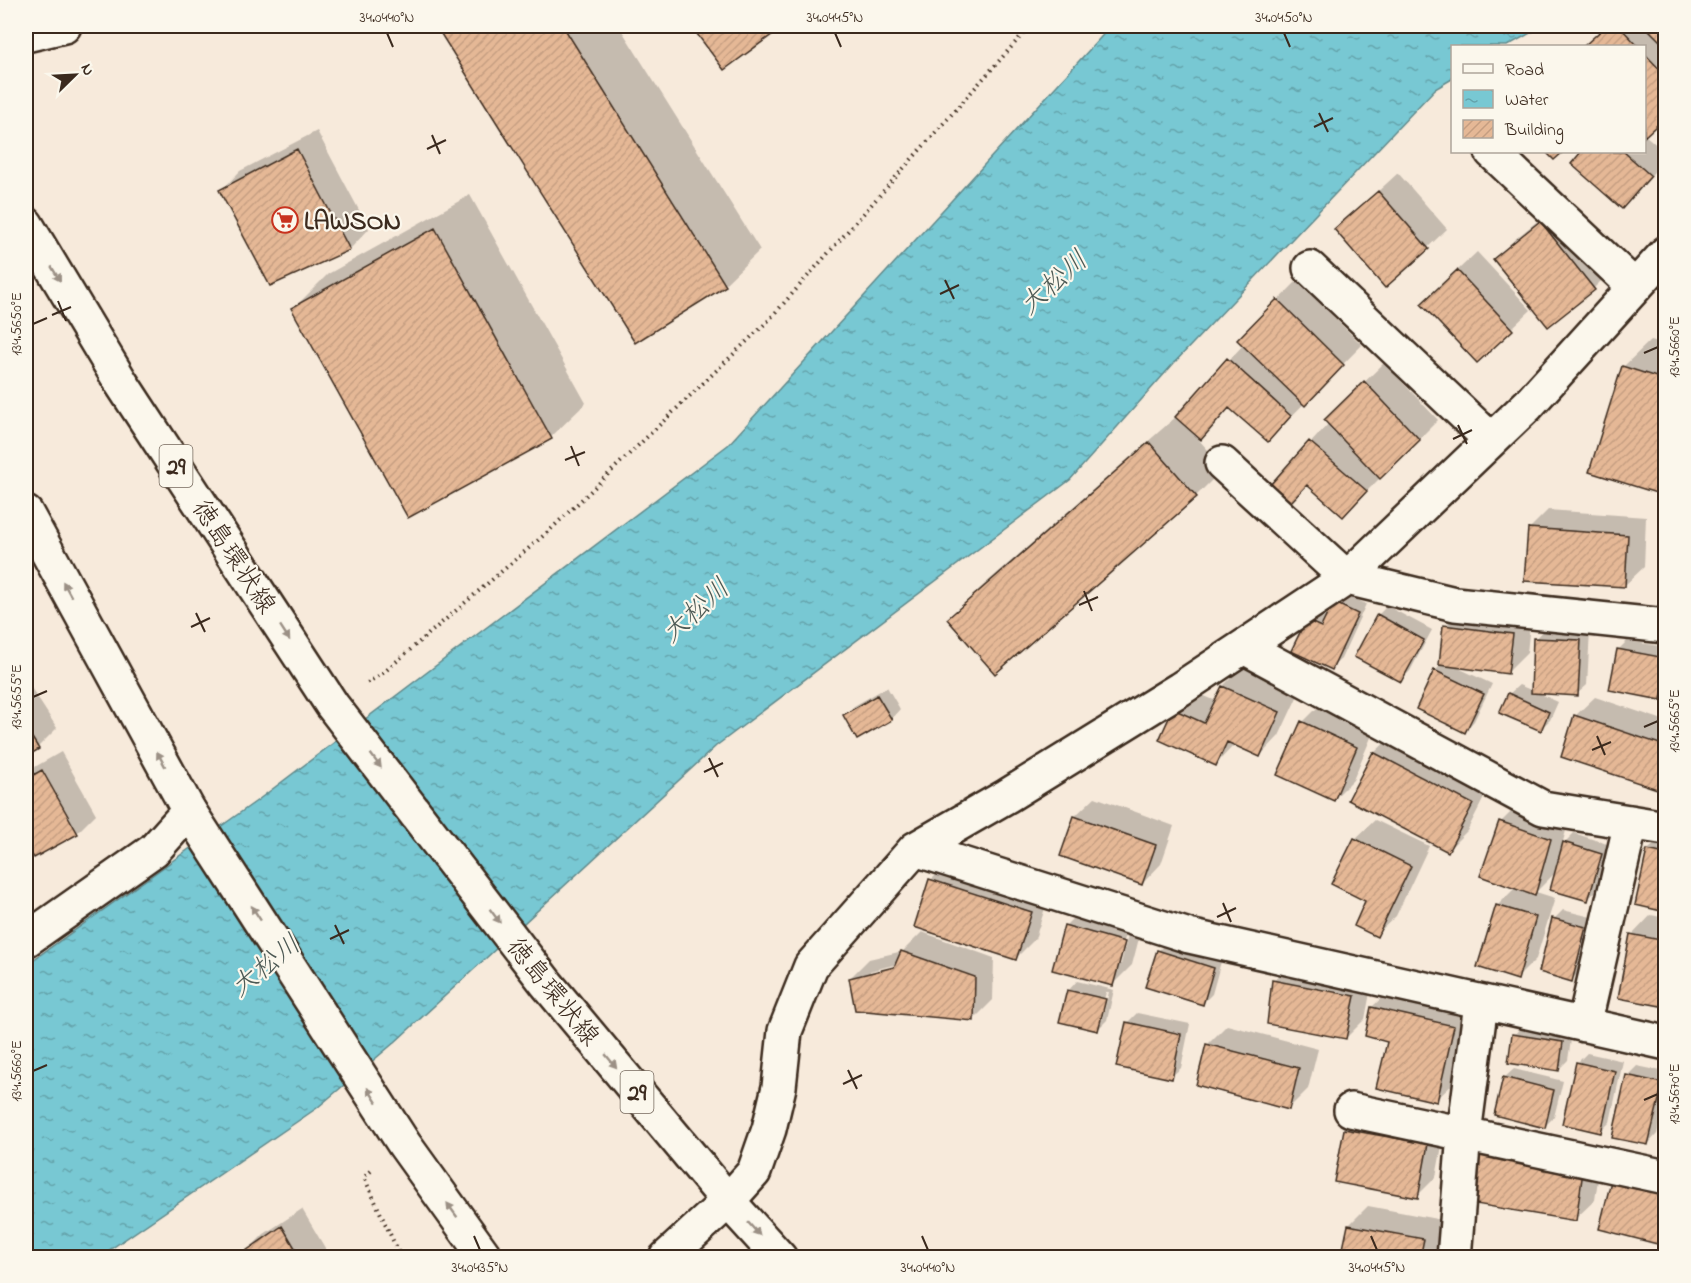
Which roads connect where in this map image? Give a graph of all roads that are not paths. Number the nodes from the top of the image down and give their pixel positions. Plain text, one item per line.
1 (64, 26) edge
2 (26, 35) edge
3 (1493, 153) edge
4 (26, 224) edge
5 (1665, 253) edge
6 (1310, 268) dead end
7 (1635, 287) junction
8 (1491, 440) junction
9 (1222, 463) dead end
10 (26, 513) edge
11 (1347, 578) junction
12 (1665, 626) edge
13 (1244, 647) junction
14 (194, 817) junction
15 (1631, 822) junction
16 (1665, 828) edge
17 (915, 849) junction
18 (26, 940) edge
19 (1480, 1003) junction
20 (1584, 1025) junction
21 (1665, 1043) edge
22 (1351, 1110) dead end
23 (1464, 1134) junction
24 (1665, 1177) edge
25 (728, 1201) junction
26 (1462, 1256) edge
27 (486, 1257) edge
28 (666, 1257) edge
29 (780, 1257) edge

1 - 2 street
3 - 7 street
4 -> 25 street, 徳島環状線 / 29
5 - 7 street
6 - 8 street
7 - 8 street
8 - 11 street
9 - 11 street
14 -> 10 street
11 - 12 street
11 - 13 street
13 - 15 street
13 - 17 street
14 - 18 street
27 -> 14 street
15 - 16 street
15 - 20 street
17 - 19 street
17 - 25 street
19 - 20 street
19 - 23 street
20 - 21 street
22 - 23 street
23 - 24 street
23 - 26 street
25 - 28 street
25 -> 29 street, 徳島環状線 / 29

